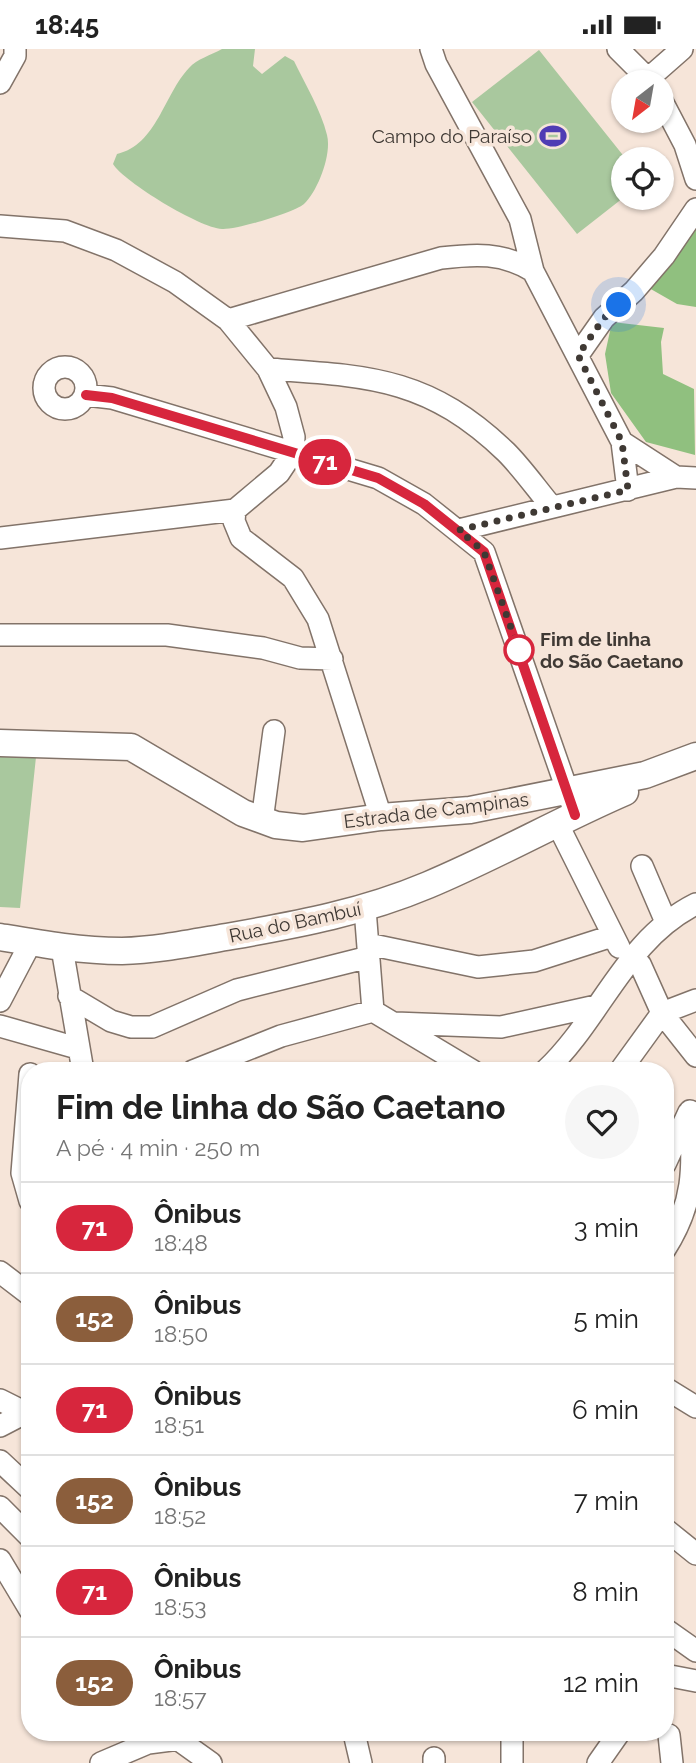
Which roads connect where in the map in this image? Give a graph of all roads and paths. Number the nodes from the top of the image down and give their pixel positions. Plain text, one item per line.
1 (15, 49) edge
2 (431, 49) edge
3 (618, 49) edge
4 (682, 49) edge
5 (640, 70) edge
6 (660, 70) edge
7 (0, 83) edge
8 (674, 124) edge
9 (696, 179) edge
10 (696, 209) edge
11 (0, 226) edge
12 (533, 271) junction
13 (228, 320) junction
14 (578, 355) junction
15 (268, 369) junction
16 (86, 395) dead end
17 (622, 442) junction
18 (293, 452) junction
19 (686, 477) edge
20 (628, 490) junction
21 (551, 506) junction
22 (235, 510) junction
23 (459, 530) junction
24 (0, 538) edge
25 (0, 635) edge
26 (332, 659) junction
27 (274, 731) dead end
28 (0, 743) edge
29 (696, 756) edge
30 (567, 810) junction
31 (381, 817) junction
32 (262, 821) junction
33 (642, 866) dead end
34 (696, 904) edge
35 (365, 909) junction
36 (666, 922) junction
37 (612, 936) junction
38 (0, 937) edge
39 (30, 942) junction
40 (62, 948) junction
41 (368, 951) junction
42 (634, 962) junction
43 (69, 996) junction
44 (696, 1000) edge
45 (0, 1001) edge
46 (596, 1006) junction
47 (373, 1011) junction
48 (662, 1013) junction
49 (393, 1023) junction
50 (0, 1026) edge
51 (33, 1037) junction
52 (696, 1056) edge
53 (31, 1062) edge
54 (78, 1062) edge
55 (82, 1062) edge
56 (234, 1062) edge
57 (458, 1062) edge
58 (553, 1062) edge
59 (627, 1062) edge
60 (693, 1108) edge
61 (674, 1146) edge
62 (674, 1234) edge
63 (0, 1272) edge
64 (21, 1288) edge
65 (674, 1394) edge
66 (0, 1400) edge
67 (696, 1407) edge
68 (21, 1411) edge
69 (21, 1417) edge
70 (0, 1426) edge
71 (0, 1461) edge
72 (21, 1481) edge
73 (0, 1507) edge
74 (21, 1528) edge
75 (674, 1536) edge
76 (696, 1554) edge
77 (0, 1560) edge
78 (21, 1595) edge
79 (674, 1635) edge
80 (696, 1651) edge
81 (155, 1741) edge
82 (181, 1741) edge
83 (356, 1741) edge
84 (512, 1741) edge
85 (613, 1741) edge
86 (670, 1741) edge
87 (101, 1763) edge
88 (211, 1763) edge
89 (361, 1763) edge
90 (512, 1763) edge
91 (598, 1763) edge
92 (672, 1763) edge

1 - 7 street
2 - 12 street
3 - 5 street
4 - 6 street
8 - 9 street
10 - 14 street
11 - 13 street
12 - 13 street
12 - 14 street
13 - 15 street
14 - 17 street
15 - 18 street
15 - 21 street
16 - 18 street
17 - 19 street
17 - 20 street
18 - 22 street
18 - 23 street
19 - 20 street
20 - 21 street
21 - 23 street
22 - 24 street
22 - 26 street
23 - 30 street
25 - 26 street
26 - 31 street
27 - 32 street
28 - 32 main road, Estrada de Campinas
29 - 30 main road, Estrada de Campinas
30 - 31 main road, Estrada de Campinas
30 - 35 main road, Rua do Bambuí
30 - 37 street
31 - 32 main road, Estrada de Campinas
33 - 36 street
34 - 36 street
35 - 40 main road, Rua do Bambuí
35 - 41 street
36 - 42 street
37 - 41 street
37 - 42 street
38 - 39 main road, Rua do Bambuí
39 - 40 main road, Rua do Bambuí
39 - 45 street
40 - 43 street
41 - 43 street
41 - 47 street
42 - 46 street
42 - 48 street
43 - 55 street
44 - 48 street
46 - 49 street
46 - 58 street
47 - 49 street
47 - 56 street
48 - 52 street
48 - 59 street
49 - 57 street
50 - 51 street
51 - 53 street
51 - 54 street
60 - 61 street
60 - 62 street
63 - 64 street
65 - 67 street
66 - 68 street
69 - 70 street
71 - 72 street
73 - 74 street
75 - 76 street
77 - 78 street
79 - 80 street
81 - 87 street
82 - 88 street
83 - 89 street
84 - 90 street
85 - 91 street
86 - 92 street

